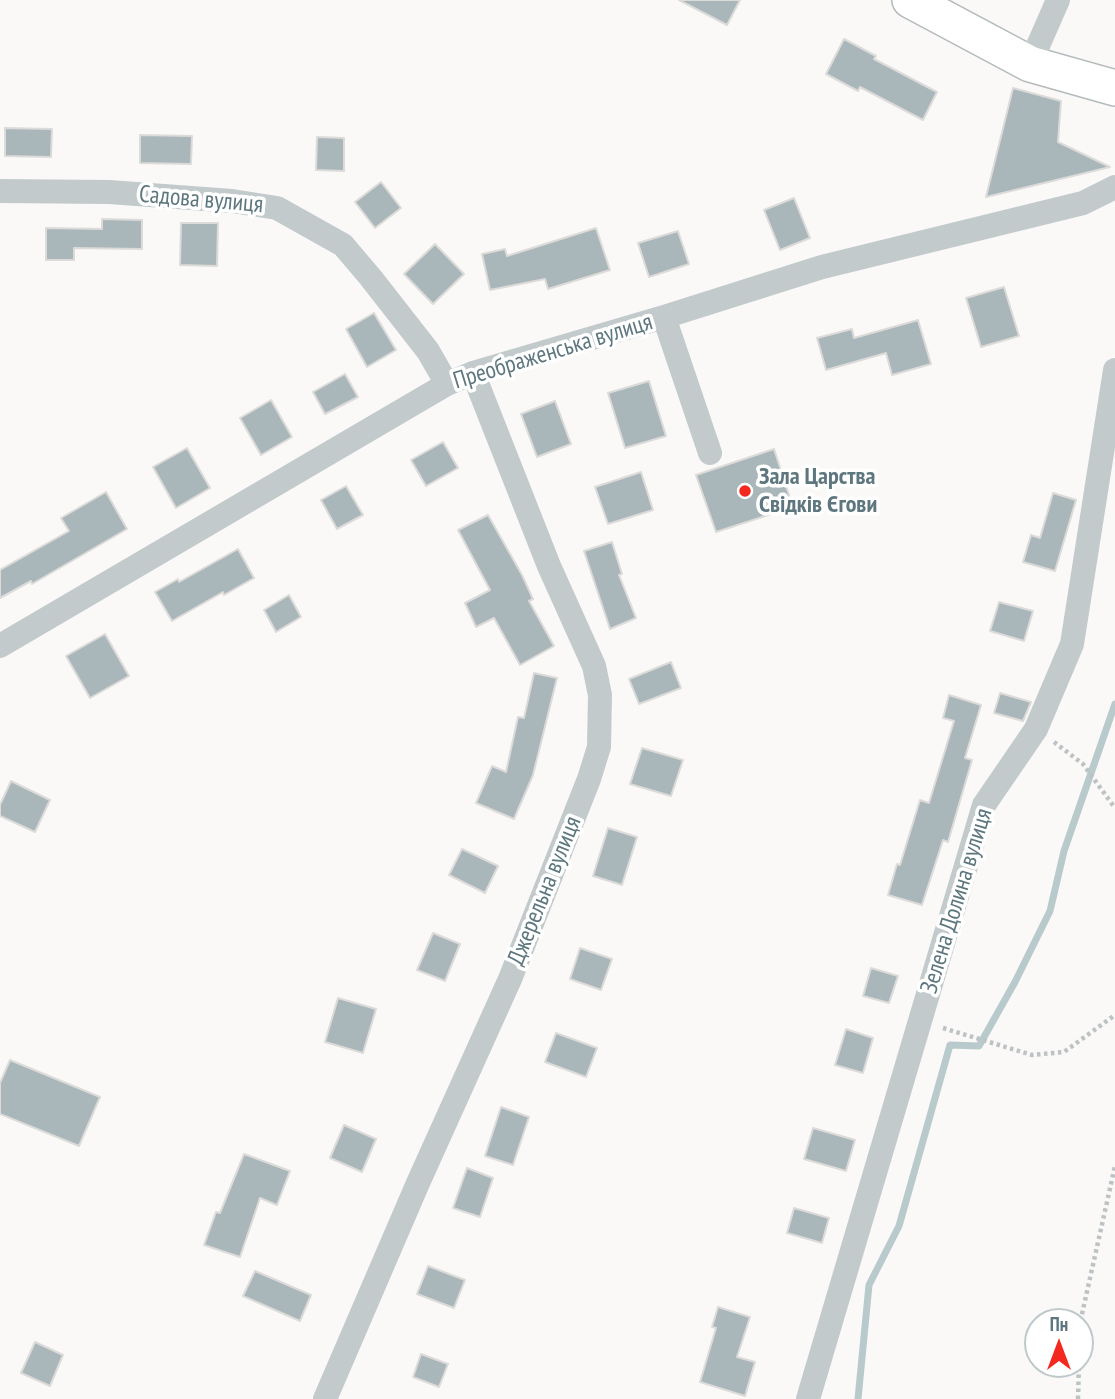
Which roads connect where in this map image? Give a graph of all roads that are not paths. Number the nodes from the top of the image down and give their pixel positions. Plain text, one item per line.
1 (1058, 0) edge
2 (917, 2) edge
3 (1030, 64) junction
4 (1115, 88) edge
5 (1115, 187) edge
6 (0, 191) edge
7 (664, 317) junction
8 (1115, 370) edge
9 (473, 373) junction
10 (447, 384) junction
11 (710, 453) dead end
12 (0, 646) edge
13 (325, 1399) edge
14 (808, 1399) edge

1 - 3 street
2 - 3 highway
3 - 4 highway
5 - 7 street, Преображенська вулиця
6 - 10 street, Садова вулиця
7 - 9 street, Преображенська вулиця
7 - 11 street
8 - 14 street, Зелена Долина вулиця
9 - 10 street, Преображенська вулиця
9 - 13 street, Джерельна вулиця
10 - 12 street, Преображенська вулиця

